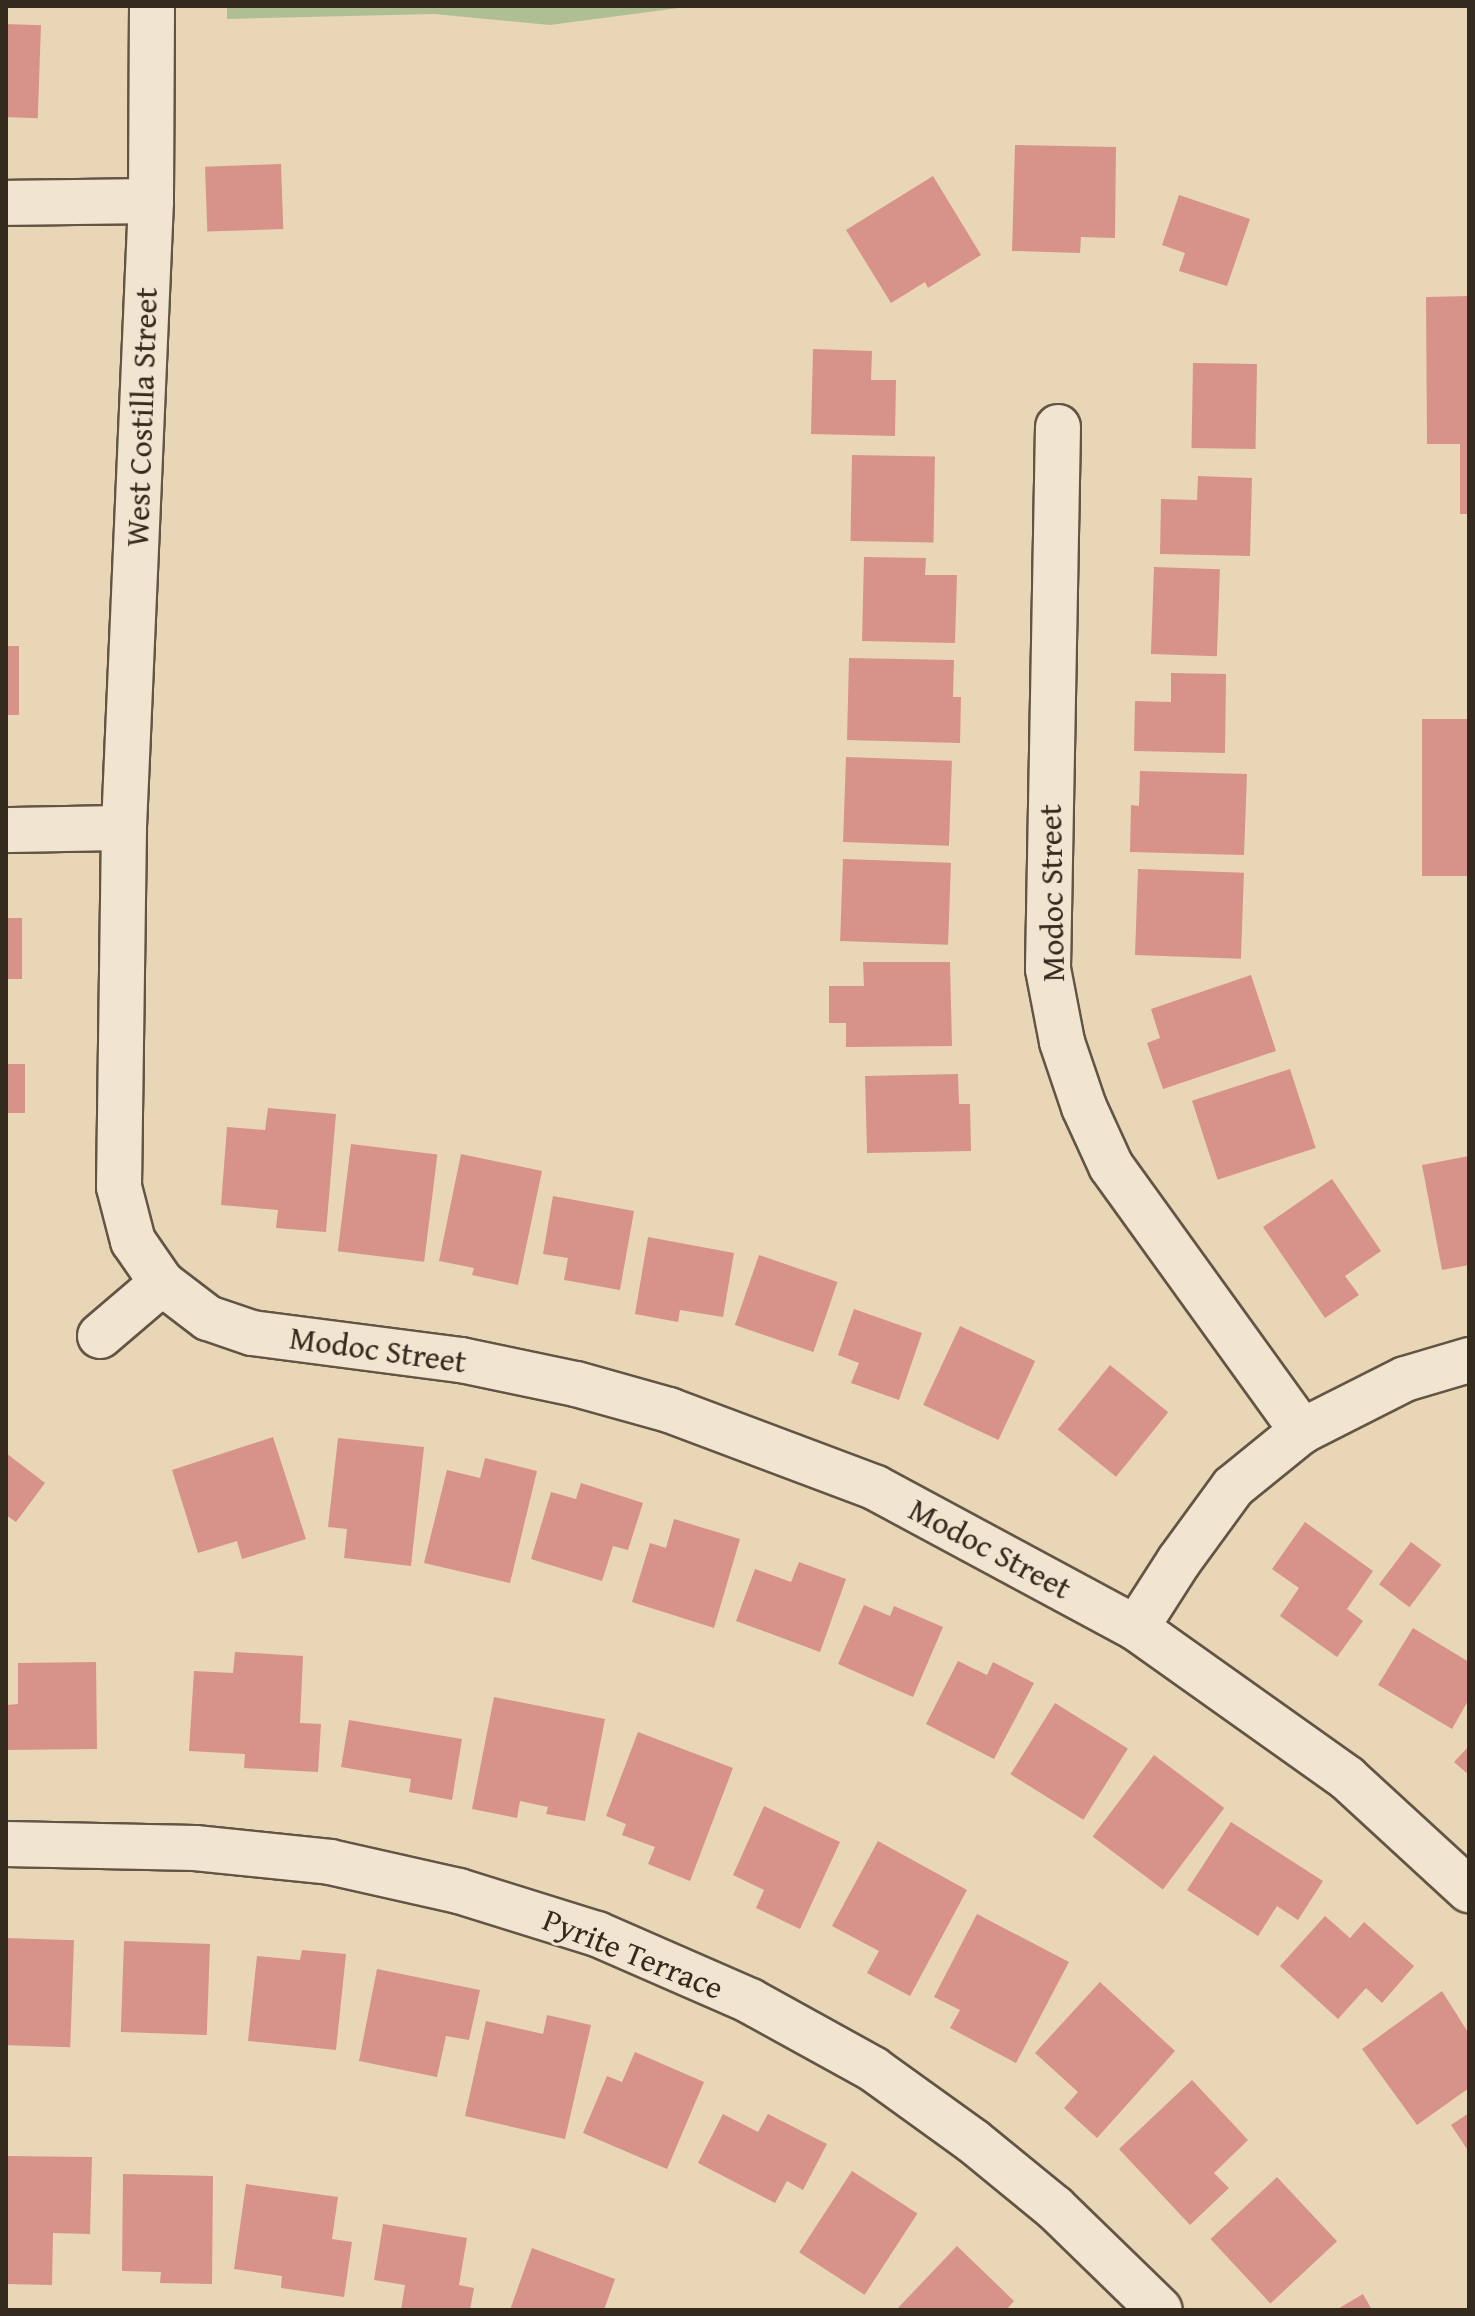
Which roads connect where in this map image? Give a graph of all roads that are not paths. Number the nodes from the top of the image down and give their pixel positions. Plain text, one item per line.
1 (152, 6) edge
2 (151, 201) junction
3 (6, 203) edge
4 (1058, 427) dead end
5 (124, 828) junction
6 (6, 830) edge
7 (162, 1283) junction
8 (100, 1336) dead end
9 (1469, 1360) edge
10 (1302, 1431) junction
11 (1136, 1628) junction
12 (6, 1844) edge
13 (1469, 1890) edge
14 (1160, 2310) edge

1 - 2 street, West Costilla Street
2 - 3 street
2 - 5 street, West Costilla Street
4 - 10 street, Modoc Street
5 - 6 street
5 - 7 street, Modoc Street
7 - 8 street
7 - 11 street, Modoc Street
9 - 10 street
10 - 11 street
11 - 13 street, Modoc Street
12 - 14 street, Pyrite Terrace

